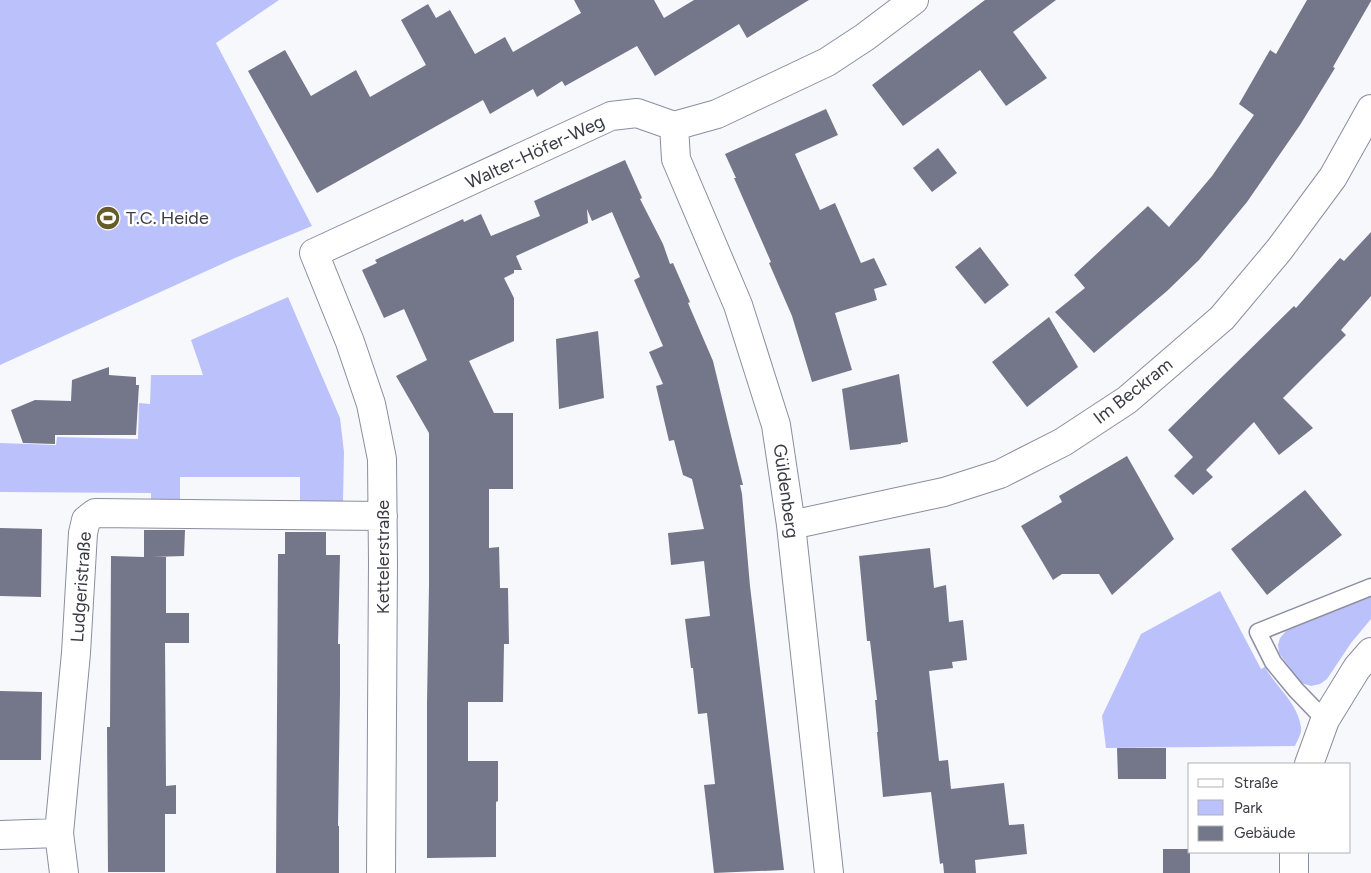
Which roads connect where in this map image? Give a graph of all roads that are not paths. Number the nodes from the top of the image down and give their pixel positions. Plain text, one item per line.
1 (914, 0) edge
2 (1371, 109) edge
3 (674, 126) junction
4 (314, 253) joint
5 (383, 516) junction
6 (791, 525) junction
7 (1371, 587) edge
8 (1371, 652) edge
9 (1325, 720) junction
10 (1309, 763) edge
11 (59, 833) junction
12 (0, 834) edge
13 (1294, 853) edge
14 (64, 873) edge
15 (381, 873) edge
16 (829, 873) edge
17 (1294, 873) edge

1 - 3 street
2 - 6 street, Im Beckram
3 - 4 street, Walter-Höfer-Weg
3 - 6 street, Güldenberg
4 - 5 street, Kettelerstraße
5 - 11 street, Ludgeristraße
5 - 15 street, Kettelerstraße
6 - 16 street, Güldenberg
7 - 9 lane
8 - 9 street
9 - 10 street
11 - 12 street
11 - 14 street, Ludgeristraße
13 - 17 street

